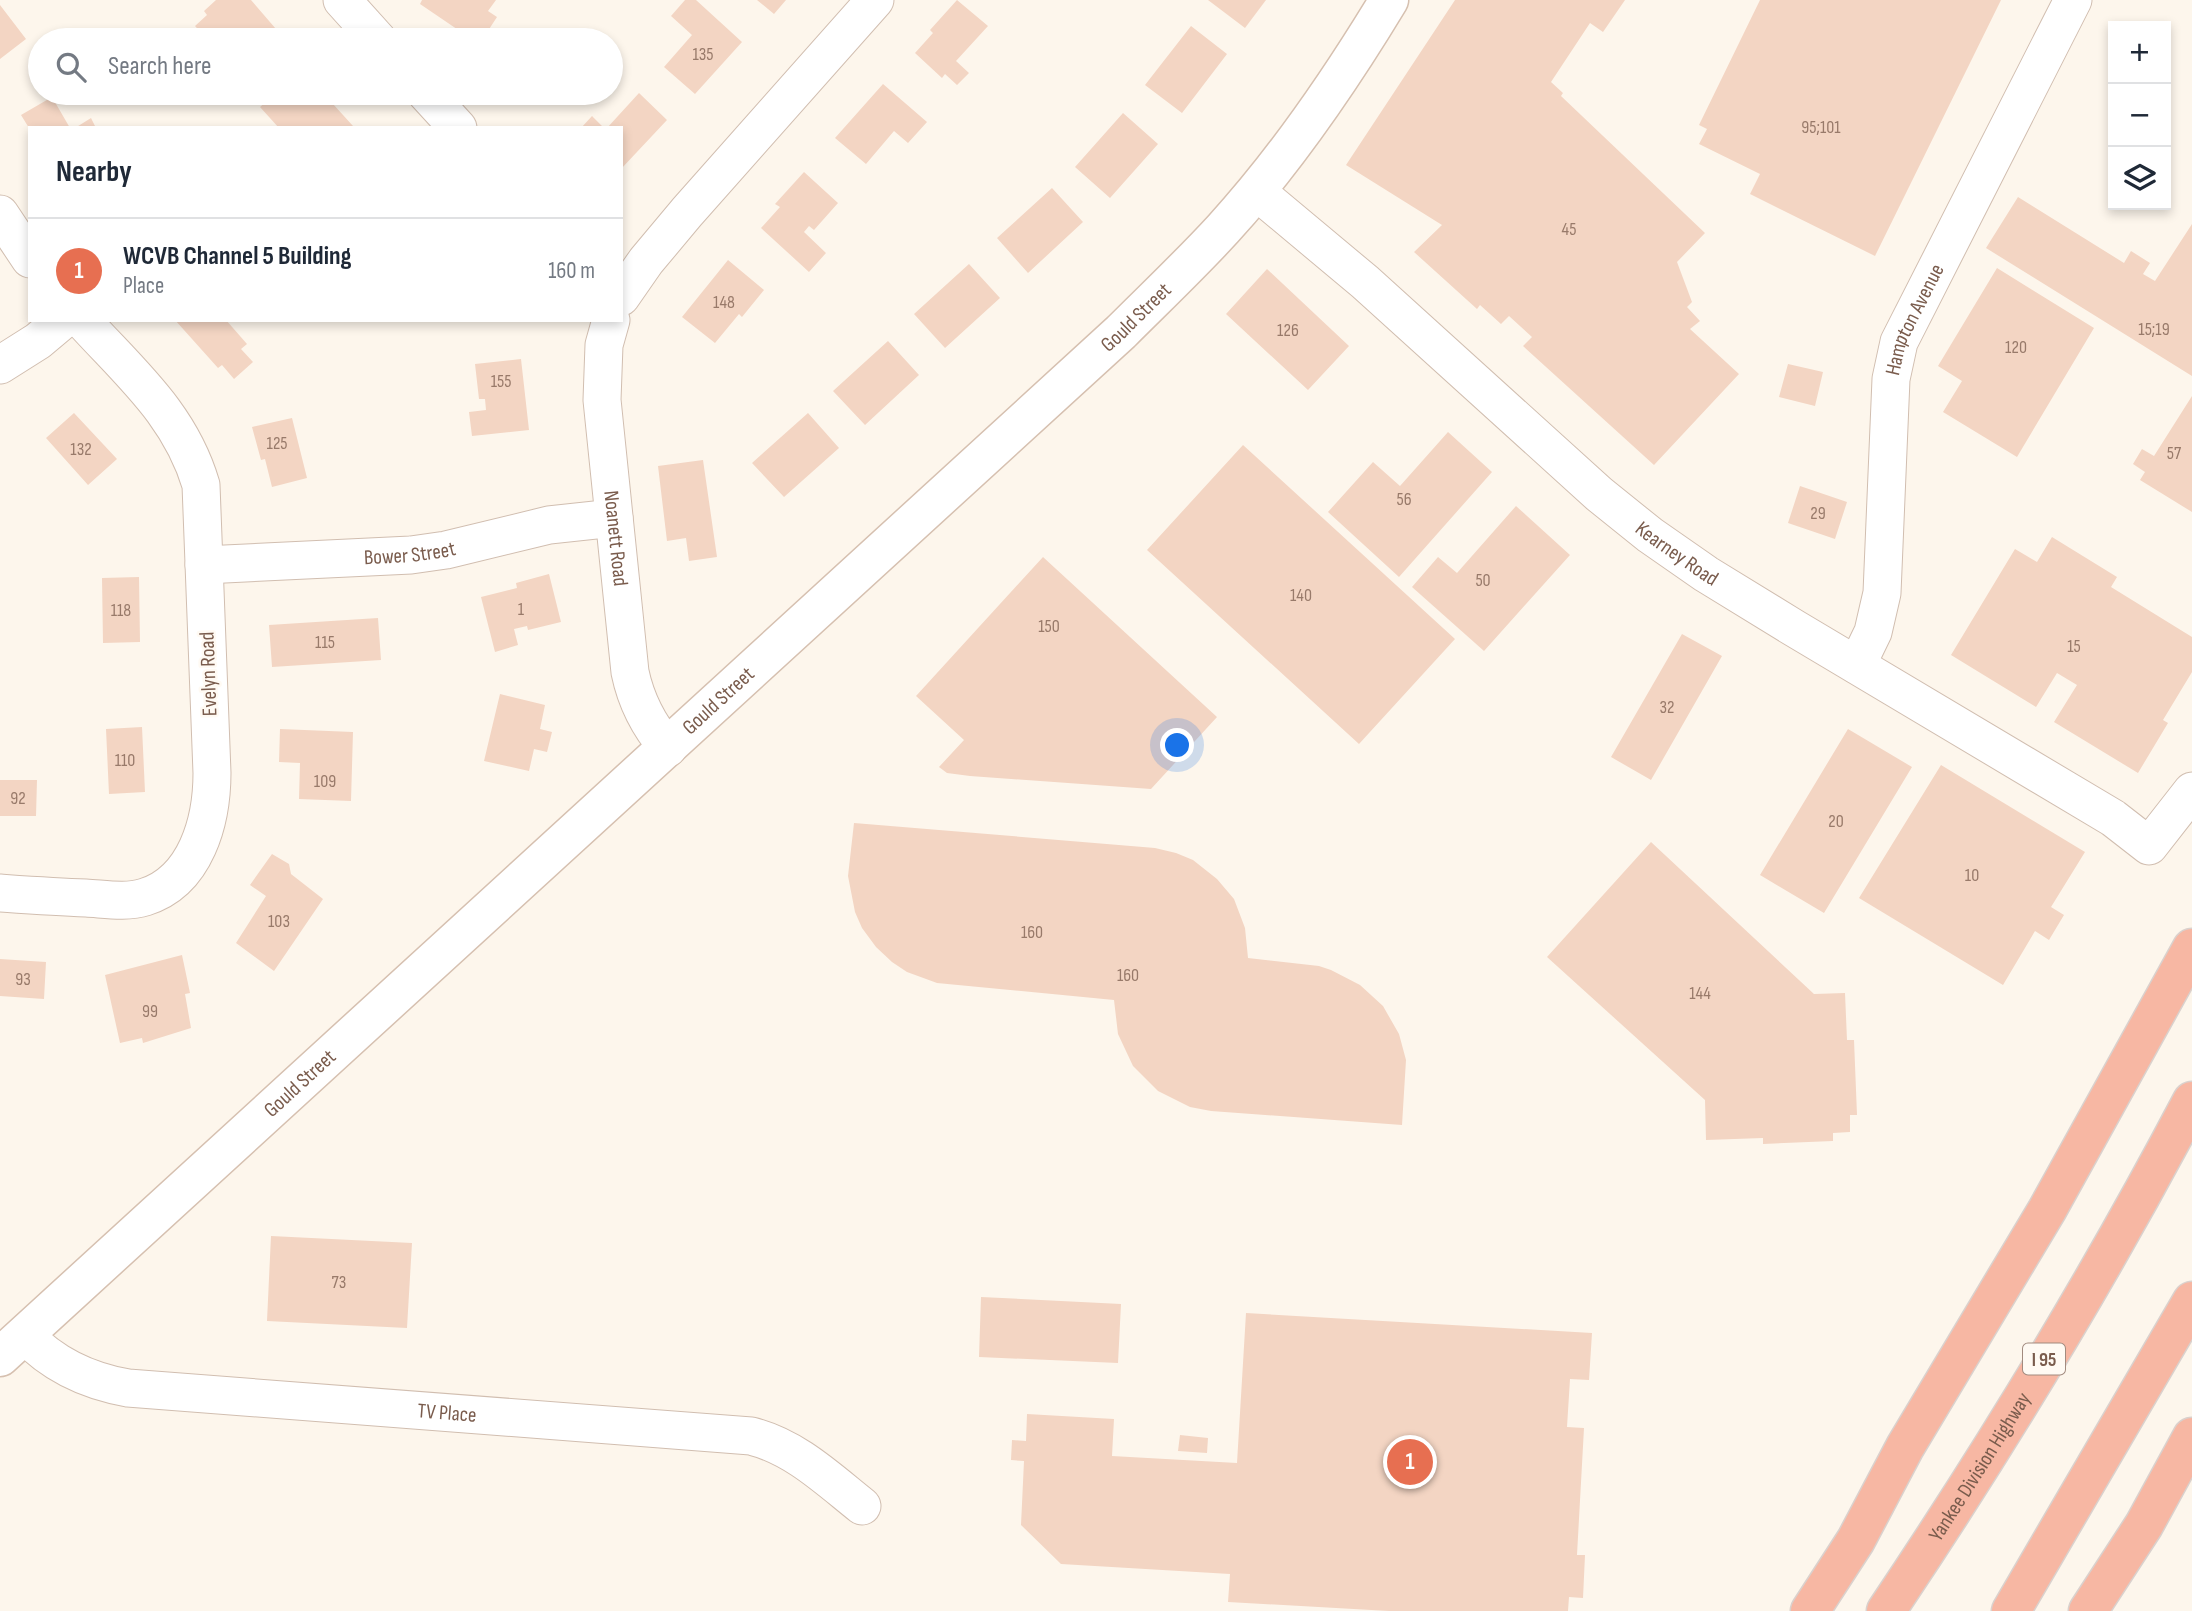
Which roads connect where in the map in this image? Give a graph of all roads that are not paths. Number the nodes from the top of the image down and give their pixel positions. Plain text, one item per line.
1 (342, 0) edge
2 (875, 0) edge
3 (1389, 0) edge
4 (2073, 0) edge
5 (367, 28) edge
6 (437, 105) edge
7 (456, 126) edge
8 (1255, 191) junction
9 (0, 214) edge
10 (28, 256) edge
11 (623, 294) edge
12 (61, 322) edge
13 (84, 322) edge
14 (610, 322) edge
15 (0, 365) edge
16 (614, 518) junction
17 (204, 565) junction
18 (1857, 665) junction
19 (668, 748) junction
20 (2192, 791) edge
21 (0, 893) edge
22 (2192, 948) edge
23 (2192, 1101) edge
24 (2192, 1301) edge
25 (12, 1346) edge
26 (2192, 1437) edge
27 (1905, 1447) junction
28 (862, 1506) dead end
29 (2144, 1525) junction
30 (1787, 1611) edge
31 (1810, 1611) edge
32 (1886, 1611) edge
33 (2011, 1611) edge
34 (2088, 1611) edge
35 (2107, 1611) edge

1 - 5 street
2 - 11 street
3 - 8 main road, Gould Street
4 - 18 street, Hampton Avenue
6 - 7 street
8 - 18 street, Kearney Road
8 - 19 main road, Gould Street
9 - 10 street
12 - 15 street
13 - 17 street, Evelyn Road
14 - 16 street, Noanett Road
16 - 17 street, Bower Street
16 - 19 street, Noanett Road
17 - 21 street, Evelyn Road
18 - 20 street, Kearney Road
19 - 25 main road, Gould Street
22 - 27 highway
23 - 32 highway, Yankee Division Highway / I 95
24 - 33 highway
25 - 28 street, TV Place
26 - 29 highway
27 - 30 highway
27 - 31 highway
29 - 34 highway
29 - 35 highway

